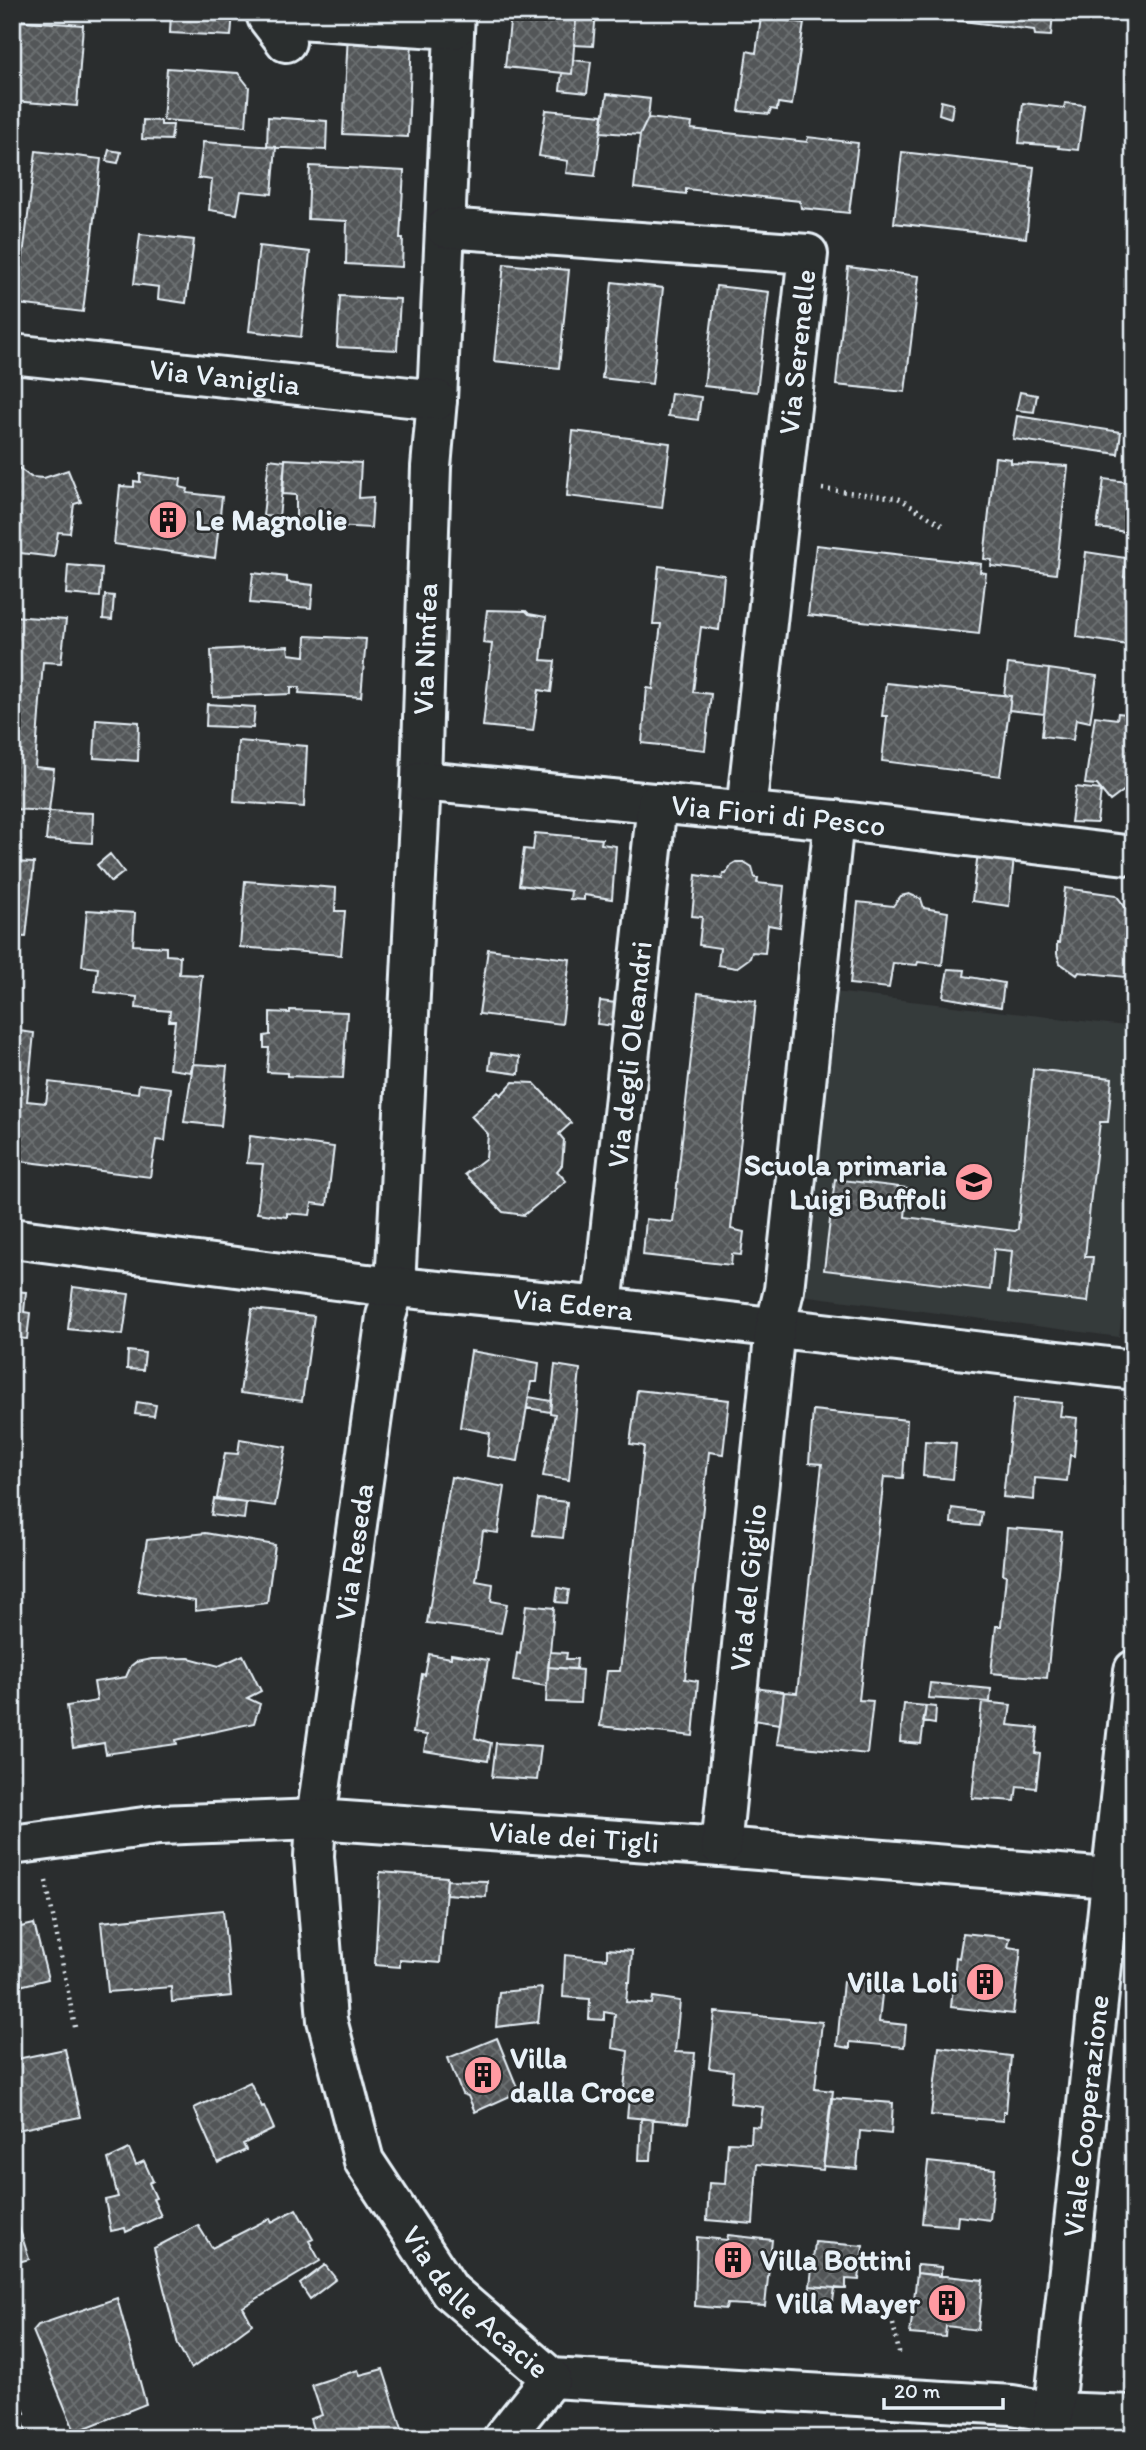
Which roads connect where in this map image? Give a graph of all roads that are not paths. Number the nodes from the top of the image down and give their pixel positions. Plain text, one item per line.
1 (454, 21) edge
2 (286, 42) dead end
3 (446, 228) junction
4 (12, 354) edge
5 (437, 400) junction
6 (421, 780) junction
7 (657, 803) junction
8 (746, 811) junction
9 (834, 820) junction
10 (1134, 856) edge
11 (12, 1238) edge
12 (395, 1286) junction
13 (602, 1307) junction
14 (775, 1328) junction
15 (1134, 1370) edge
16 (1134, 1670) edge
17 (316, 1819) junction
18 (12, 1845) edge
19 (721, 1847) junction
20 (1123, 1879) edge
21 (551, 2378) junction
22 (1134, 2414) edge
23 (1052, 2425) edge
24 (503, 2438) edge

1 - 2 street
1 - 3 street, Via Ninfea
3 - 5 street, Via Ninfea
3 - 8 street, Via Serenelle
4 - 5 street, Via Vaniglia
5 - 6 street, Via Ninfea
6 - 7 street, Via Fiori di Pesco
6 - 12 street, Via Ninfea
7 - 8 street, Via Fiori di Pesco
7 - 13 street, Via degli Oleandri
8 - 9 street, Via Fiori di Pesco
9 - 10 street, Via Fiori di Pesco
9 - 14 street, Via del Giglio
11 - 12 street, Via Edera
12 - 13 street, Via Edera
12 - 17 street, Via Reseda
13 - 14 street, Via Edera
14 - 15 street, Via Edera
14 - 19 street, Via del Giglio
16 - 20 street, Viale Cooperazione
17 - 18 street, Viale dei Tigli
17 - 19 street, Viale dei Tigli
17 - 21 street, Via delle Acacie
19 - 20 street, Viale dei Tigli
20 - 23 street, Viale Cooperazione
21 - 23 street, Via delle Acacie
21 - 24 street
22 - 23 street, Via delle Acacie

